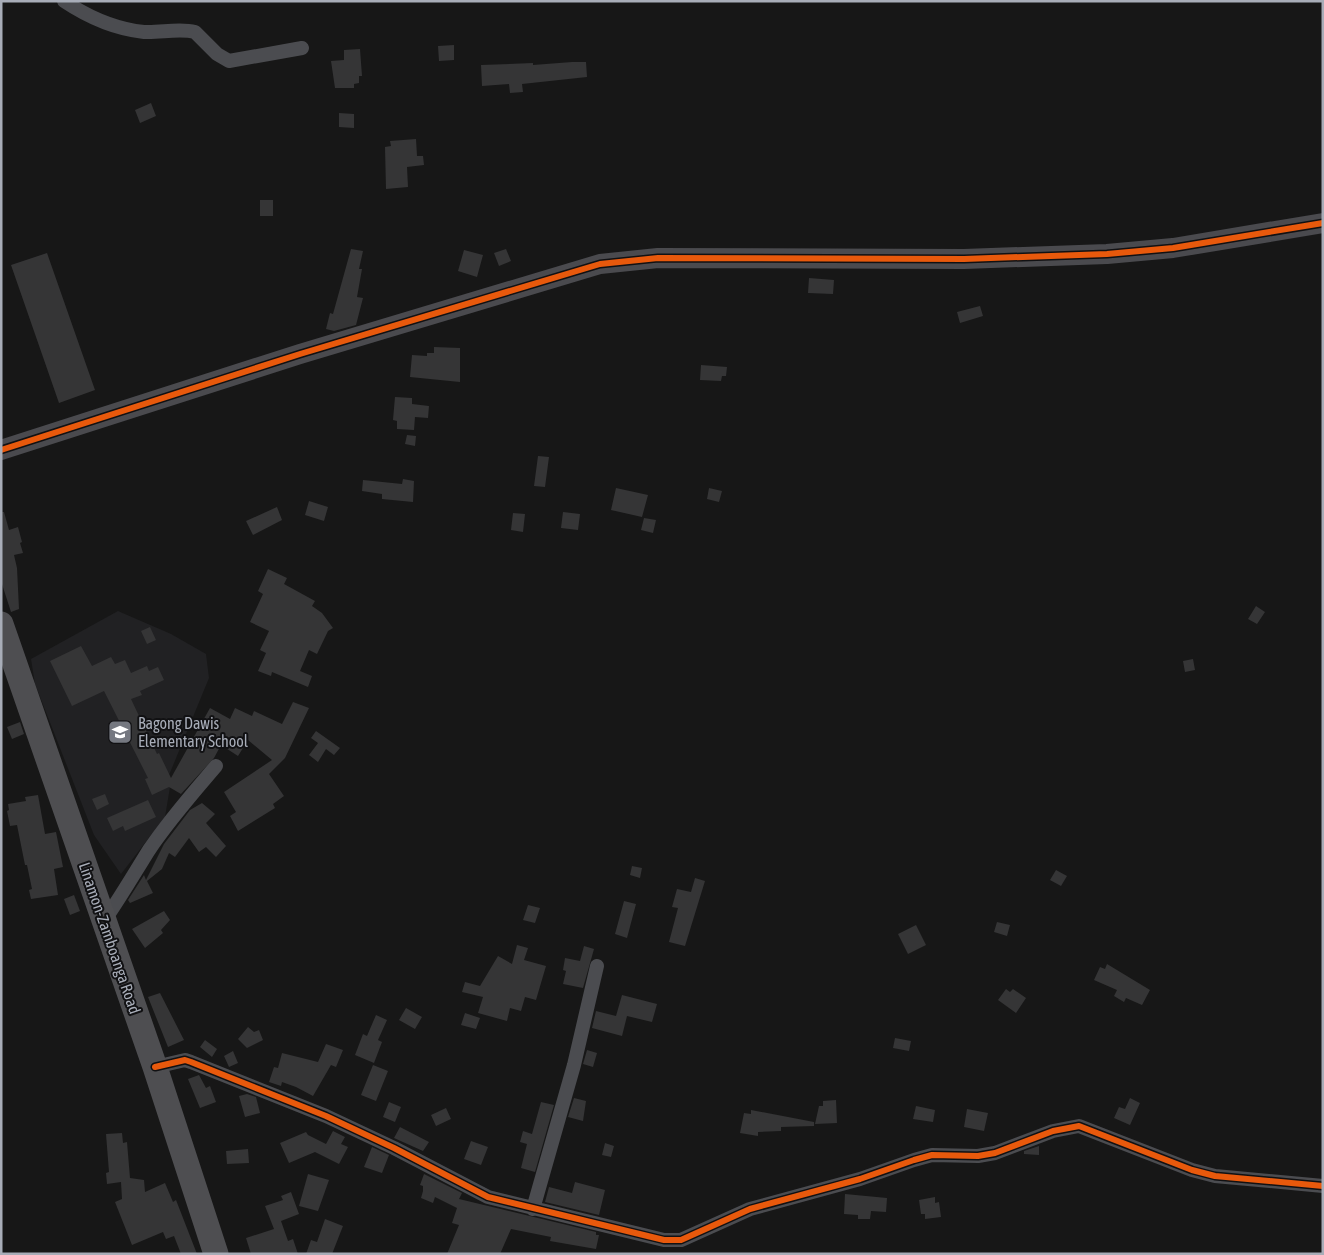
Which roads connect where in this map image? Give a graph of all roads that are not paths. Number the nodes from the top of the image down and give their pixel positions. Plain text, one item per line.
1 (64, 1) edge
2 (302, 48) dead end
3 (1323, 223) edge
4 (1, 450) edge
5 (1, 624) edge
6 (216, 766) dead end
7 (104, 921) junction
8 (597, 966) dead end
9 (155, 1067) junction
10 (1323, 1186) edge
11 (533, 1208) junction
12 (216, 1254) edge

1 - 2 street
3 - 4 street
5 - 7 highway, Linamon-Zamboanga Road
6 - 7 street
7 - 9 highway, Linamon-Zamboanga Road
8 - 11 street
9 - 11 street
9 - 12 highway, Linamon-Zamboanga Road
10 - 11 street

